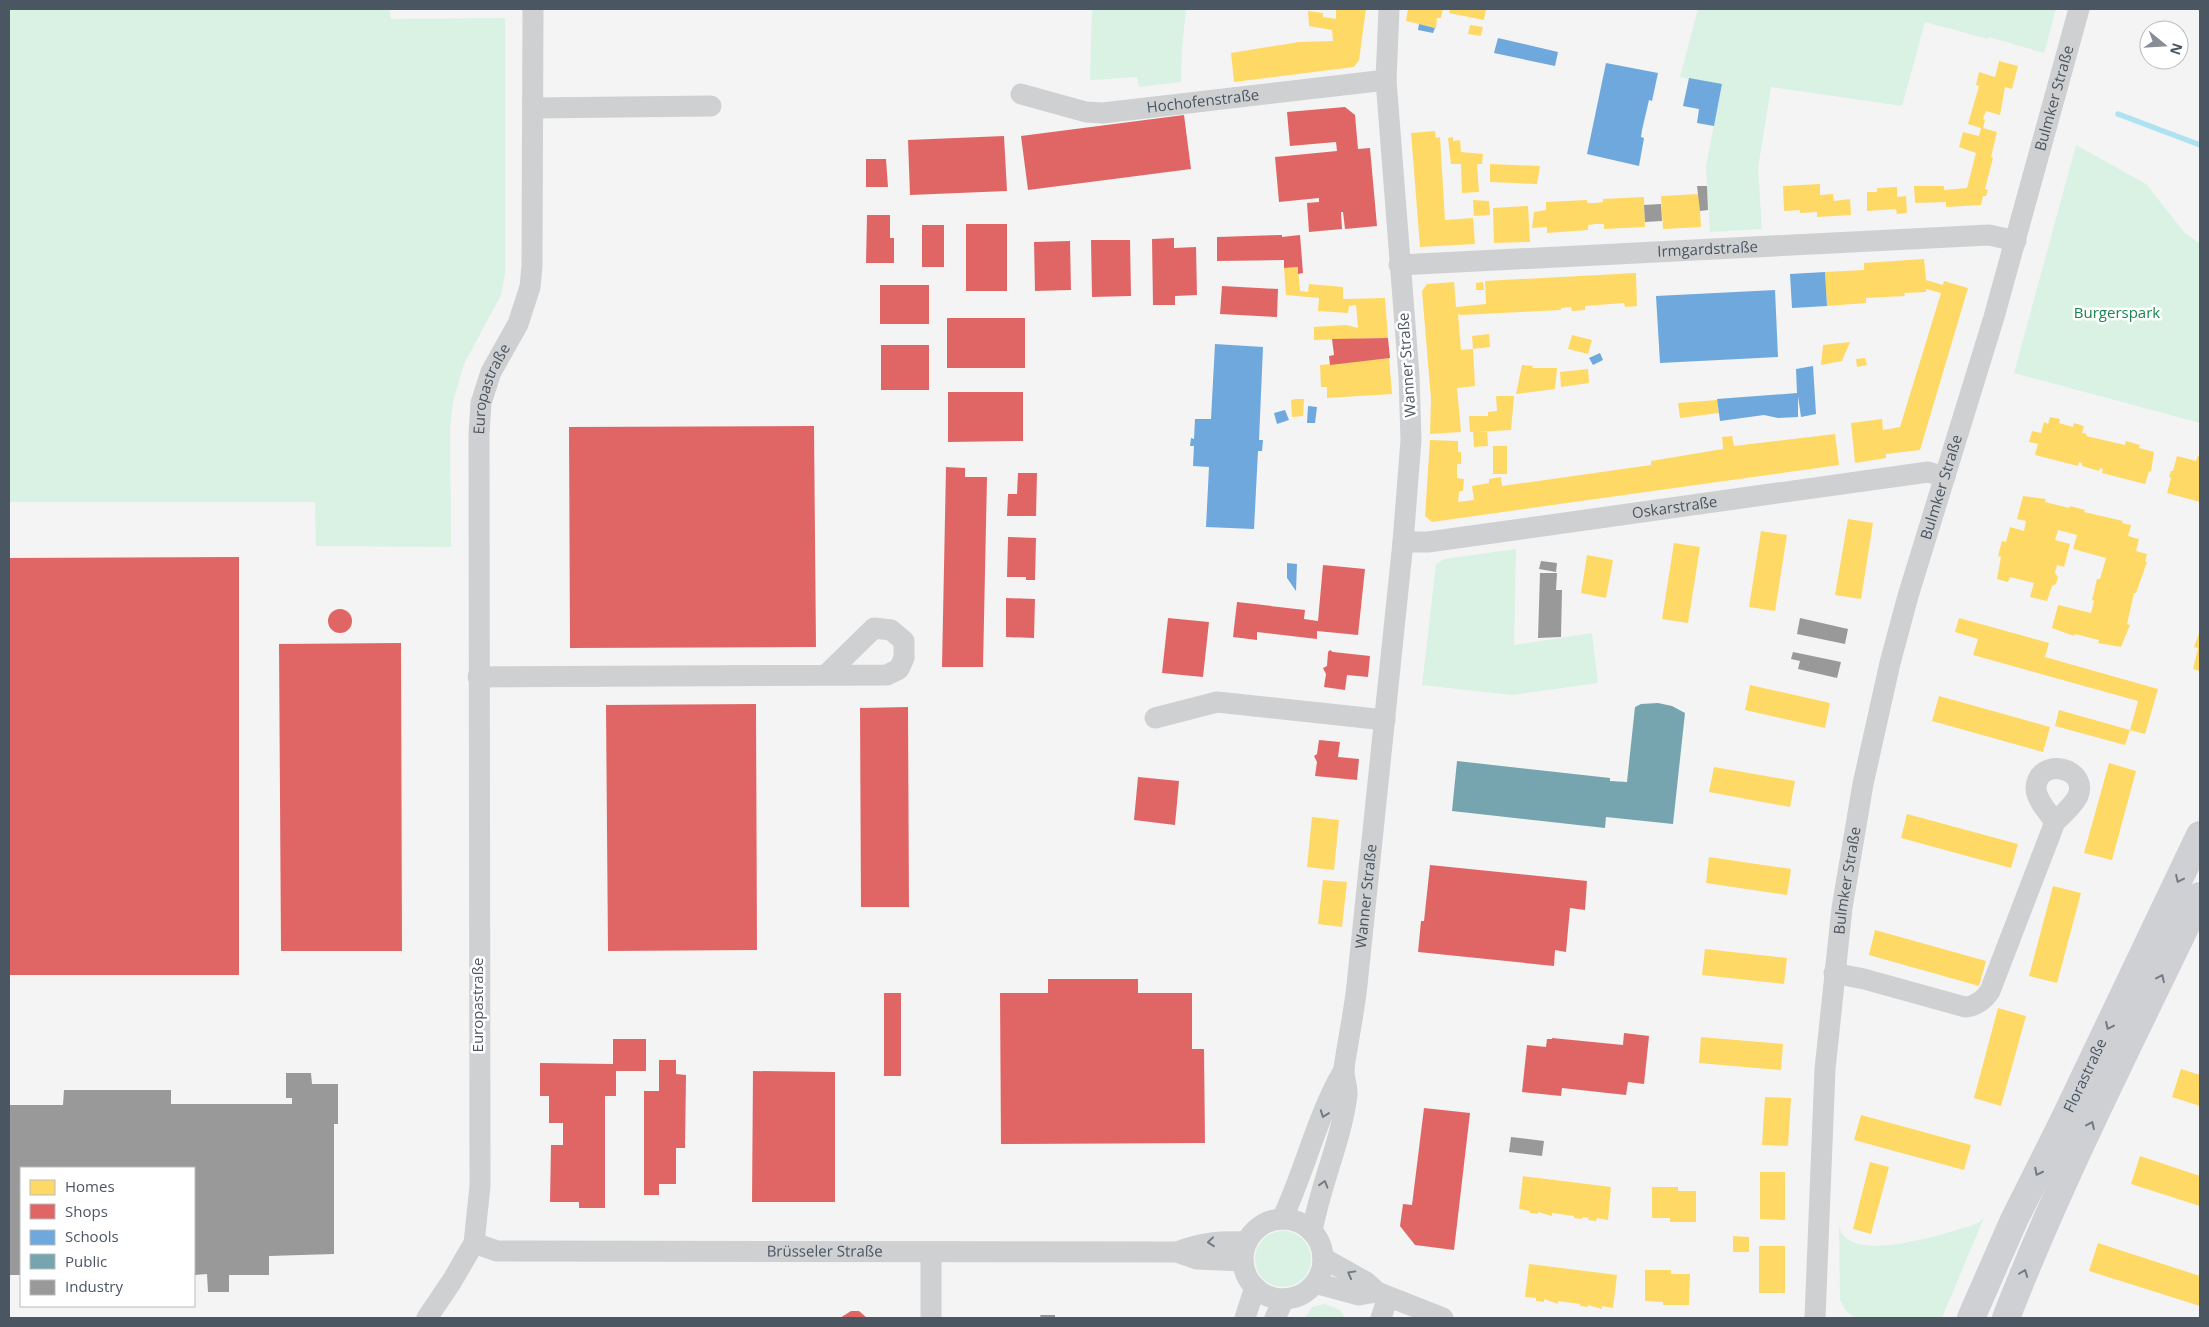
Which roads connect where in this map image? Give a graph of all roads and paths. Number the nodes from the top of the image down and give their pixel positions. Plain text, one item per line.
1 (533, 9) edge
2 (1390, 9) edge
3 (2079, 9) edge
4 (1386, 80) junction
5 (1021, 94) dead end
6 (711, 106) dead end
7 (533, 108) junction
8 (2016, 241) junction
9 (1399, 265) junction
10 (1945, 477) junction
11 (1404, 542) junction
12 (826, 675) dead end
13 (478, 677) junction
14 (1155, 718) dead end
15 (1385, 720) junction
16 (2054, 822) dead end
17 (2200, 835) edge
18 (2200, 896) edge
19 (1834, 973) junction
20 (1344, 1070) junction
21 (1282, 1219) junction
22 (1312, 1232) junction
23 (474, 1243) junction
24 (931, 1252) junction
25 (1245, 1252) junction
26 (1323, 1258) junction
27 (1988, 1276) junction
28 (1315, 1283) junction
29 (1255, 1287) junction
30 (1382, 1295) junction
31 (1284, 1299) junction
32 (426, 1318) edge
33 (931, 1318) edge
34 (1244, 1318) edge
35 (1275, 1318) edge
36 (1381, 1318) edge
37 (1443, 1318) edge
38 (1816, 1318) edge
39 (1955, 1318) edge
40 (1971, 1318) edge
41 (2006, 1318) edge

1 - 7 street, Europastraße
2 - 4 street, Wanner Straße
3 - 8 street, Bulmker Straße
4 - 5 street, Hochofenstraße
4 - 9 street, Wanner Straße
6 - 7 street
7 - 13 street, Europastraße
8 - 9 street, Irmgardstraße
8 - 10 street, Bulmker Straße
9 - 11 street, Wanner Straße
10 - 11 street, Oskarstraße
10 - 19 street, Bulmker Straße
11 - 15 street, Wanner Straße
12 - 13 street
13 - 23 street, Europastraße
14 - 15 street
15 - 20 street, Wanner Straße
16 - 19 street
17 -> 27 main road, Florastraße
41 -> 18 main road, Florastraße
19 - 38 street, Bulmker Straße
20 -> 21 street, Wanner Straße
22 -> 20 street, Wanner Straße
21 - 22 street
21 - 25 street
22 - 26 street
23 - 24 street, Brüsseler Straße
23 - 32 street, Europastraße
24 - 25 street, Brüsseler Straße
24 - 33 street
25 - 29 street
26 - 28 street
30 -> 26 street
27 - 39 main road
27 - 40 main road, Florastraße
28 - 30 street
28 - 31 street
29 - 31 street
29 - 34 street
30 - 36 street
30 - 37 street
31 - 35 street

